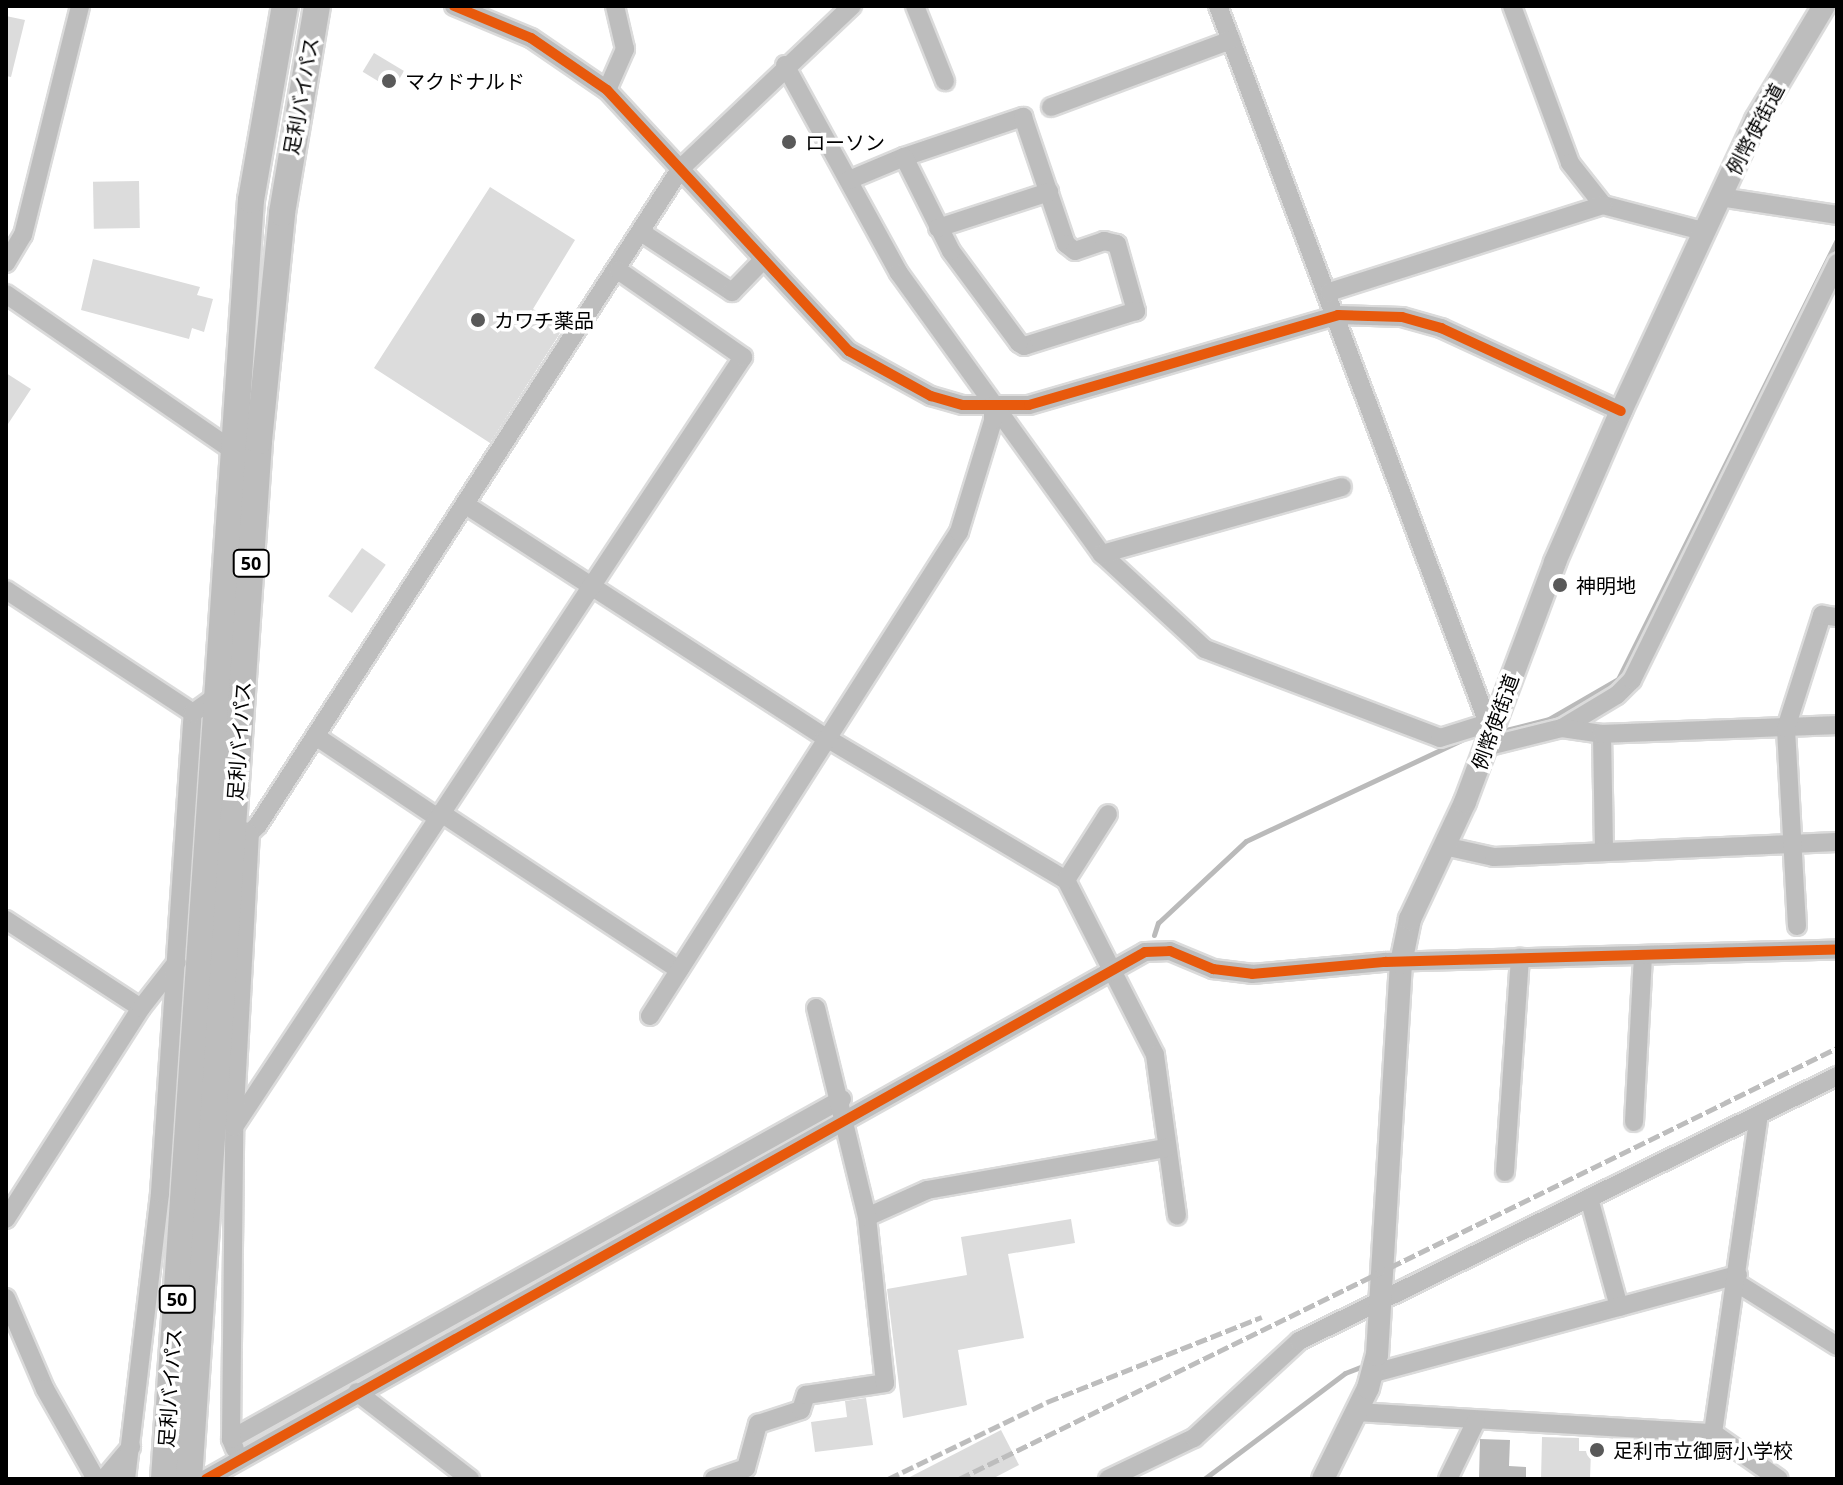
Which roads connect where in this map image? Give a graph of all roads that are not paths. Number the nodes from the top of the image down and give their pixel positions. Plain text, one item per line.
1 (80, 6) edge
2 (285, 6) edge
3 (317, 6) edge
4 (454, 6) edge
5 (615, 6) edge
6 (852, 6) edge
7 (915, 6) edge
8 (1218, 6) edge
9 (1512, 6) edge
10 (1824, 6) edge
11 (1231, 40) junction
12 (785, 65) junction
13 (945, 81) dead end
14 (607, 90) junction
15 (1051, 107) dead end
16 (904, 157) junction
17 (681, 168) junction
18 (849, 180) junction
19 (1049, 192) junction
20 (1720, 197) junction
21 (1603, 205) junction
22 (1837, 215) edge
23 (938, 228) junction
24 (14, 231) edge
25 (1703, 231) junction
26 (641, 232) junction
27 (763, 260) junction
28 (6, 263) edge
29 (1837, 263) edge
30 (618, 270) junction
31 (1329, 292) junction
32 (6, 294) edge
33 (1338, 315) junction
34 (993, 405) junction
35 (1621, 411) junction
36 (232, 450) junction
37 (1342, 487) dead end
38 (466, 505) junction
39 (1102, 554) junction
40 (593, 587) junction
41 (6, 590) edge
42 (1837, 617) edge
43 (218, 695) junction
44 (193, 713) junction
45 (1837, 725) edge
46 (1562, 728) junction
47 (1786, 728) junction
48 (1602, 734) junction
49 (1487, 736) junction
50 (317, 737) junction
51 (825, 737) junction
52 (1108, 814) dead end
53 (439, 816) junction
54 (242, 830) junction
55 (1837, 842) edge
56 (1792, 845) junction
57 (1444, 846) junction
58 (1604, 852) junction
59 (1066, 880) junction
60 (6, 920) edge
61 (1797, 926) dead end
62 (1837, 949) edge
63 (1520, 958) junction
64 (1643, 958) junction
65 (177, 962) junction
66 (1401, 963) junction
67 (679, 970) junction
68 (1114, 973) junction
69 (141, 1008) junction
70 (816, 1008) dead end
71 (650, 1016) dead end
72 (1837, 1076) edge
73 (842, 1099) junction
74 (1759, 1115) junction
75 (1634, 1122) dead end
76 (212, 1123) junction
77 (842, 1124) junction
78 (1166, 1148) junction
79 (1505, 1172) dead end
80 (1589, 1198) junction
81 (1177, 1216) dead end
82 (867, 1217) junction
83 (6, 1219) edge
84 (1738, 1279) junction
85 (1379, 1303) junction
86 (1619, 1307) junction
87 (8, 1310) edge
88 (1837, 1346) edge
89 (1374, 1373) junction
90 (357, 1392) junction
91 (1357, 1412) junction
92 (1476, 1421) junction
93 (1713, 1433) junction
94 (231, 1439) junction
95 (131, 1447) junction
96 (239, 1458) junction
97 (96, 1479) edge
98 (104, 1479) edge
99 (126, 1479) edge
100 (164, 1479) edge
101 (189, 1479) edge
102 (206, 1479) edge
103 (470, 1479) edge
104 (714, 1479) edge
105 (1108, 1479) edge
106 (1323, 1479) edge
107 (1448, 1479) edge
108 (1779, 1479) edge

1 - 24 street
2 - 36 highway, 足利バイパス / 50
3 - 54 highway, 足利バイパス / 50
4 - 14 street
5 - 14 street
6 - 12 street
7 - 13 street
8 - 11 street
9 - 21 street
10 - 20 main road, 例幣使街道
11 - 15 street
11 - 31 street
12 - 17 street
12 - 18 street
14 - 17 street
16 - 18 street
16 - 19 street
16 - 23 street
17 - 26 street
17 - 27 street
18 - 34 street
19 - 23 street
19 - 23 street
20 - 22 street
20 - 25 main road, 例幣使街道
21 - 25 street
21 - 31 street
24 - 28 street
25 - 35 main road, 例幣使街道
26 - 27 street
26 - 30 street
27 - 34 street
29 - 46 street
30 - 38 street
30 - 40 street
31 - 33 street
32 - 36 street
33 - 34 street
33 - 35 street
33 - 49 street
34 - 39 street
34 - 51 street
35 - 49 main road, 例幣使街道
36 - 43 highway, 足利バイパス / 50
37 - 39 street
38 - 40 street
38 - 50 street
39 - 49 street
40 - 51 street
40 - 53 street
41 - 44 street
42 - 47 street
43 - 44 street
43 - 76 highway, 足利バイパス / 50
44 - 65 street
45 - 47 street
46 - 48 street
46 - 49 street
47 - 48 street
47 - 56 street
48 - 58 street
49 - 57 main road, 例幣使街道
50 - 53 street
50 - 54 street
51 - 59 street
51 - 67 street
52 - 59 street
53 - 67 street
53 - 76 street
54 - 76 highway, 足利バイパス / 50
55 - 56 street
56 - 58 street
56 - 61 street
57 - 58 street
57 - 66 main road, 例幣使街道
59 - 68 street
60 - 69 street
62 - 64 street
63 - 64 street
63 - 66 street
63 - 79 street
64 - 75 street
65 - 69 street
65 - 95 street
66 - 68 street
66 - 85 main road, 例幣使街道
67 - 71 street
68 - 77 street
68 - 78 street
69 - 83 street
70 - 73 street
72 - 74 street
73 - 77 street
73 - 94 street
74 - 80 street
74 - 84 street
76 - 94 street
76 - 100 highway, 足利バイパス / 50
76 - 101 highway, 足利バイパス / 50
77 - 82 street
77 - 90 street
78 - 81 street
78 - 82 street
80 - 85 street
80 - 86 street
82 - 104 street
84 - 86 street
84 - 88 street
84 - 93 street
85 - 89 main road, 例幣使街道
85 - 105 street
86 - 89 street
87 - 97 street
89 - 91 main road, 例幣使街道
90 - 96 street
90 - 103 street
91 - 92 street
91 - 106 main road, 例幣使街道
92 - 93 street
92 - 107 street
93 - 108 street
94 - 96 street
95 - 98 street
95 - 99 street
96 - 102 street

